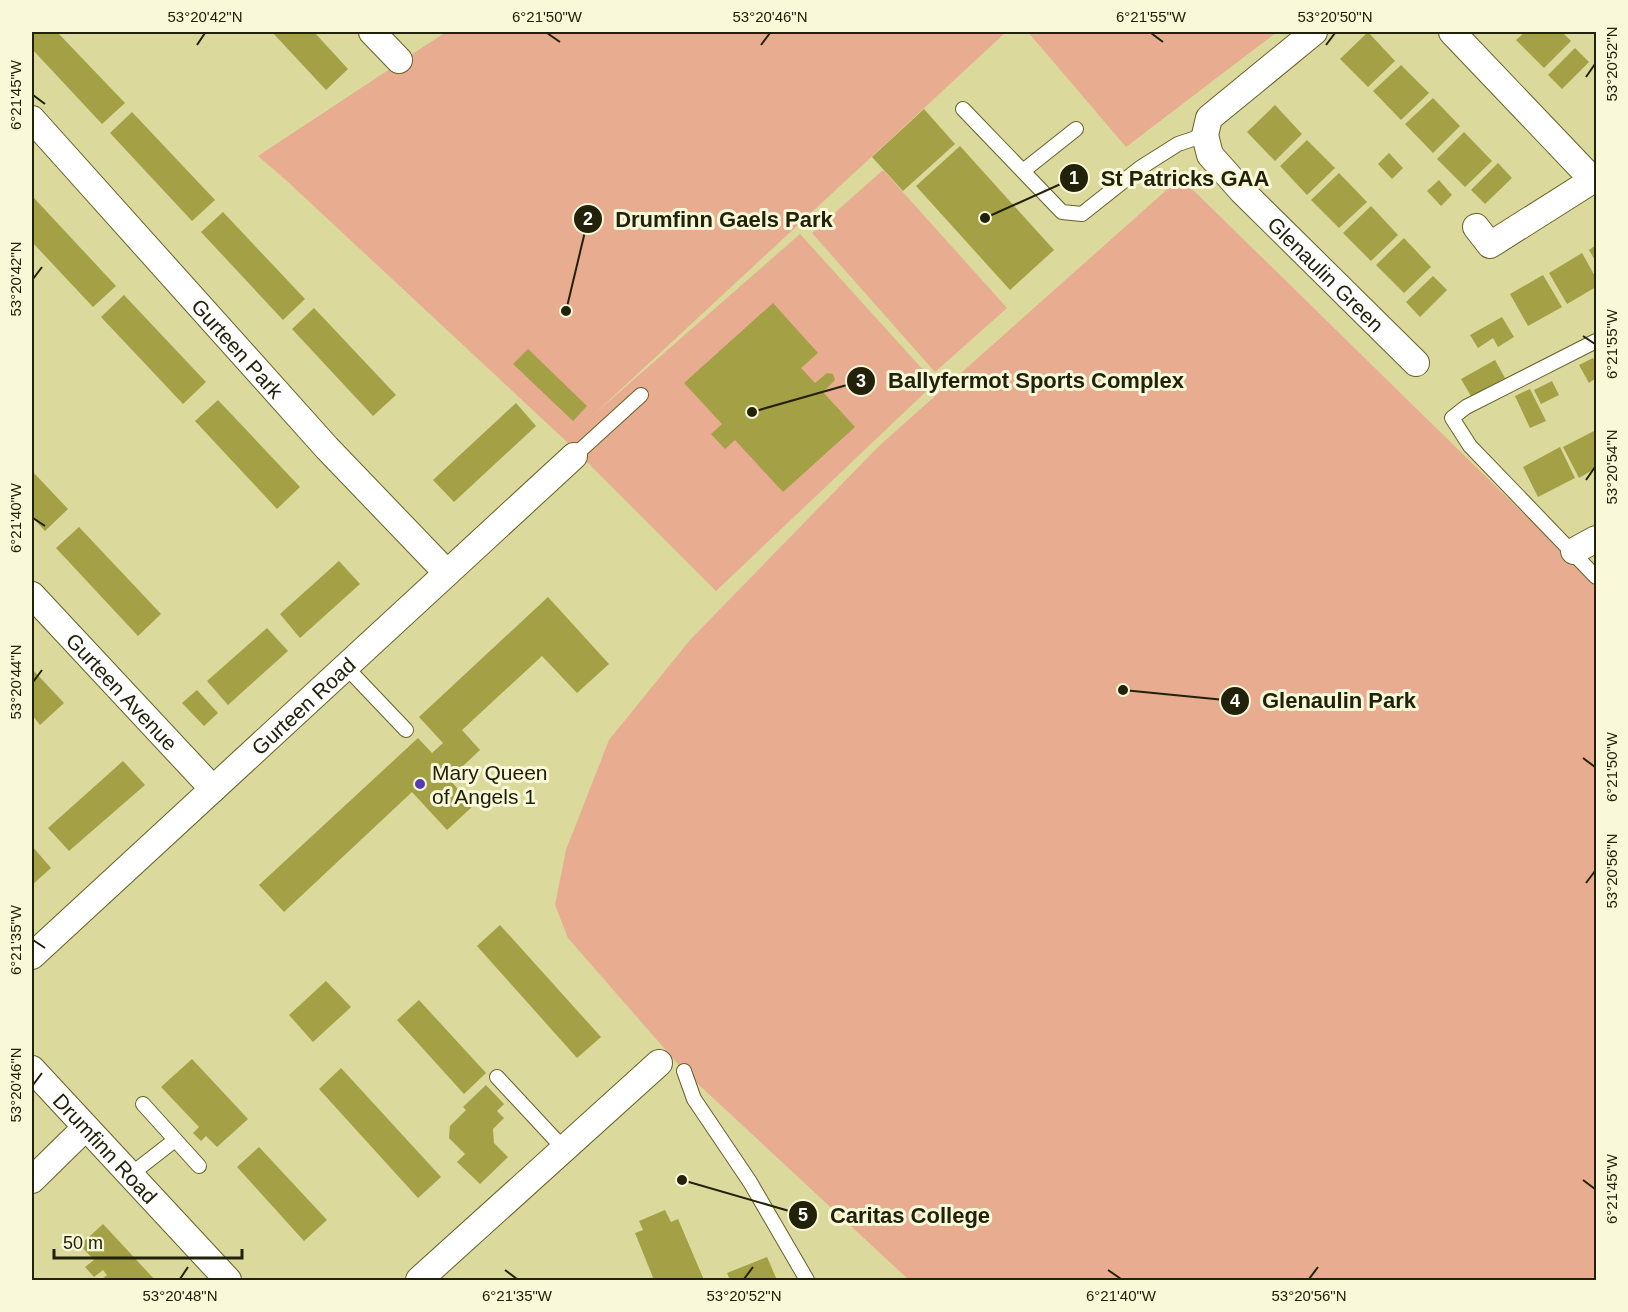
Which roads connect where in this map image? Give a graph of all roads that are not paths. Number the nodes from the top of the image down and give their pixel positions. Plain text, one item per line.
1 (372, 32) edge
2 (1314, 32) edge
3 (1452, 32) edge
4 (399, 60) dead end
5 (963, 109) dead end
6 (32, 119) edge
7 (1076, 129) dead end
8 (1205, 135) junction
9 (1023, 171) junction
10 (1595, 179) edge
11 (1476, 227) dead end
12 (1596, 341) edge
13 (1416, 363) dead end
14 (641, 395) dead end
15 (574, 456) joint
16 (1596, 539) edge
17 (1574, 551) junction
18 (447, 573) junction
19 (1596, 577) edge
20 (32, 595) edge
21 (346, 667) junction
22 (406, 730) dead end
23 (213, 789) junction
24 (32, 956) edge
25 (659, 1063) dead end
26 (32, 1069) edge
27 (684, 1071) dead end
28 (497, 1077) dead end
29 (143, 1104) dead end
30 (85, 1128) junction
31 (175, 1140) junction
32 (564, 1149) junction
33 (200, 1166) dead end
34 (130, 1175) junction
35 (32, 1180) edge
36 (228, 1281) edge
37 (419, 1281) edge
38 (807, 1281) edge

1 - 4 street
2 - 8 street
3 - 10 street
5 - 9 lane
6 - 18 street, Gurteen Park
7 - 9 lane
8 - 9 lane
8 - 13 street, Glenaulin Green
10 - 11 street
12 - 17 lane
14 - 15 lane
15 - 18 street, Gurteen Road
16 - 17 street
17 - 19 lane
18 - 21 street, Gurteen Road
20 - 23 street, Gurteen Avenue
21 - 22 lane
21 - 23 street, Gurteen Road
23 - 24 street, Gurteen Road
25 - 32 street
26 - 30 street, Drumfinn Road
27 - 38 lane
28 - 32 lane
29 - 31 lane
30 - 34 street, Drumfinn Road
30 - 35 street
31 - 33 lane
31 - 34 lane
32 - 37 street
34 - 36 street, Drumfinn Road

